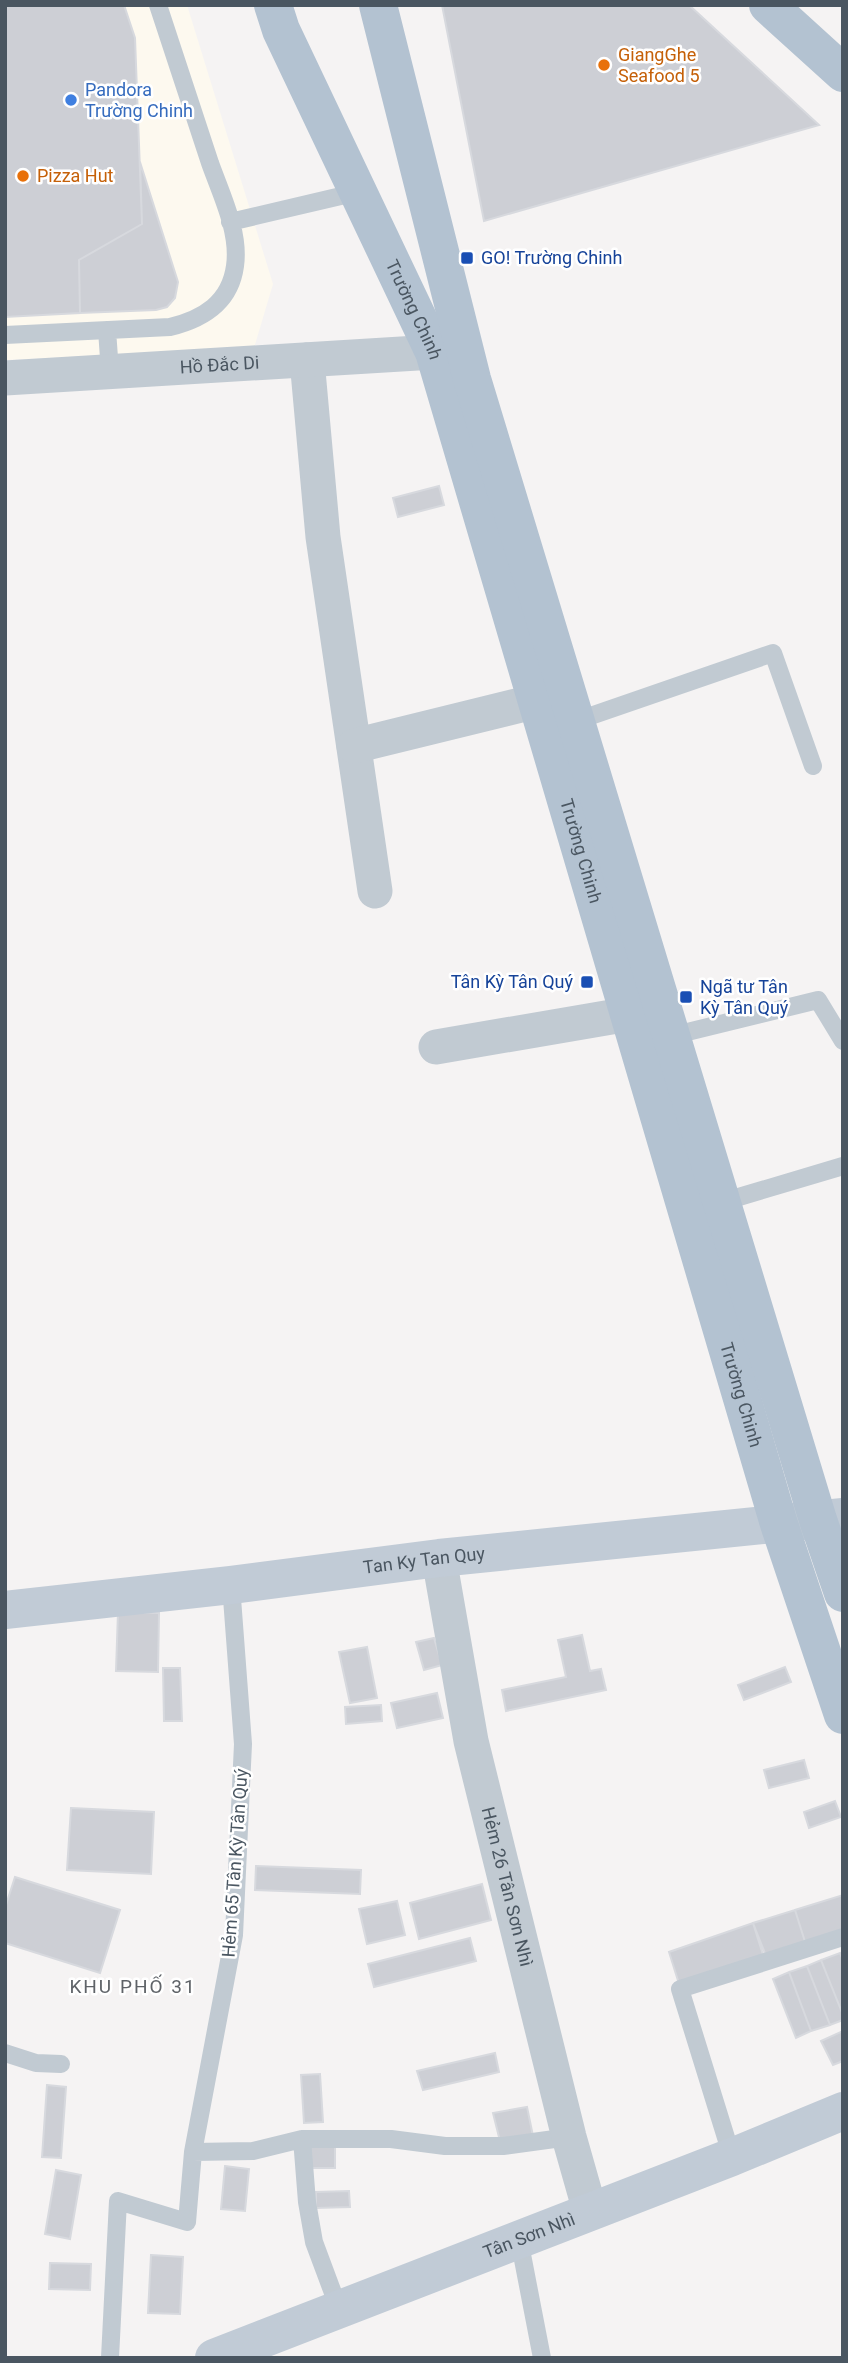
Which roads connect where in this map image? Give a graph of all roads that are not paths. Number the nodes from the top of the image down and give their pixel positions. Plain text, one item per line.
1 (158, 5) edge
2 (378, 5) edge
3 (768, 5) edge
4 (806, 5) edge
5 (286, 13) edge
6 (843, 39) edge
7 (843, 73) edge
8 (358, 192) junction
9 (230, 222) junction
10 (107, 330) junction
11 (5, 335) edge
12 (434, 352) junction
13 (307, 360) junction
14 (110, 372) junction
15 (5, 378) edge
16 (537, 701) junction
17 (576, 720) junction
18 (354, 746) junction
19 (813, 766) dead end
20 (376, 891) dead end
21 (629, 1014) junction
22 (671, 1036) junction
23 (843, 1041) edge
24 (436, 1047) dead end
25 (843, 1166) edge
26 (722, 1202) junction
27 (830, 1518) edge
28 (779, 1524) junction
29 (439, 1558) junction
30 (232, 1585) junction
31 (843, 1593) edge
32 (5, 1610) edge
33 (843, 1715) edge
34 (843, 1937) edge
35 (5, 2053) edge
36 (61, 2064) dead end
37 (843, 2111) edge
38 (569, 2137) junction
39 (302, 2138) junction
40 (193, 2152) junction
41 (732, 2157) junction
42 (590, 2211) junction
43 (519, 2239) junction
44 (339, 2309) junction
45 (110, 2358) edge
46 (214, 2358) edge
47 (542, 2358) edge

1 - 9 lane
2 - 17 main road, Trường Chinh
3 - 7 main road
4 - 6 main road
5 - 8 main road, Trường Chinh
8 - 9 lane
8 - 12 main road, Trường Chinh
9 - 10 lane
10 - 11 lane
10 - 14 lane
12 - 13 street, Hồ Đắc Di
12 - 16 main road, Trường Chinh
13 - 14 street, Hồ Đắc Di
13 - 18 street
14 - 15 street, Hồ Đắc Di
16 - 18 street
16 - 21 main road, Trường Chinh
17 - 19 lane
17 - 22 main road, Trường Chinh
18 - 20 street
21 - 24 street
21 - 28 main road, Trường Chinh
22 - 23 lane
22 - 26 main road, Trường Chinh
25 - 26 lane
26 - 27 main road, Trường Chinh
27 - 28 main road, Tan Ky Tan Quy
27 - 31 main road, Trường Chinh
28 - 29 main road, Tan Ky Tan Quy
28 - 33 main road, Trường Chinh
29 - 30 main road, Tan Ky Tan Quy
29 - 38 street, Hẻm 26 Tân Sơn Nhì
30 - 32 main road, Tan Ky Tan Quy
30 - 40 lane, Hẻm 65 Tân Kỳ Tân Quý
34 - 41 lane
35 - 36 lane
37 - 41 main road, Tân Sơn Nhì
38 - 39 lane
38 - 42 street, Hẻm 26 Tân Sơn Nhì
39 - 40 lane
39 - 44 lane
40 - 45 lane, Hẻm 65 Tân Kỳ Tân Quý
41 - 42 main road, Tân Sơn Nhì
42 - 43 main road, Tân Sơn Nhì
43 - 44 main road, Tân Sơn Nhì
43 - 47 lane
44 - 46 main road, Tân Sơn Nhì

